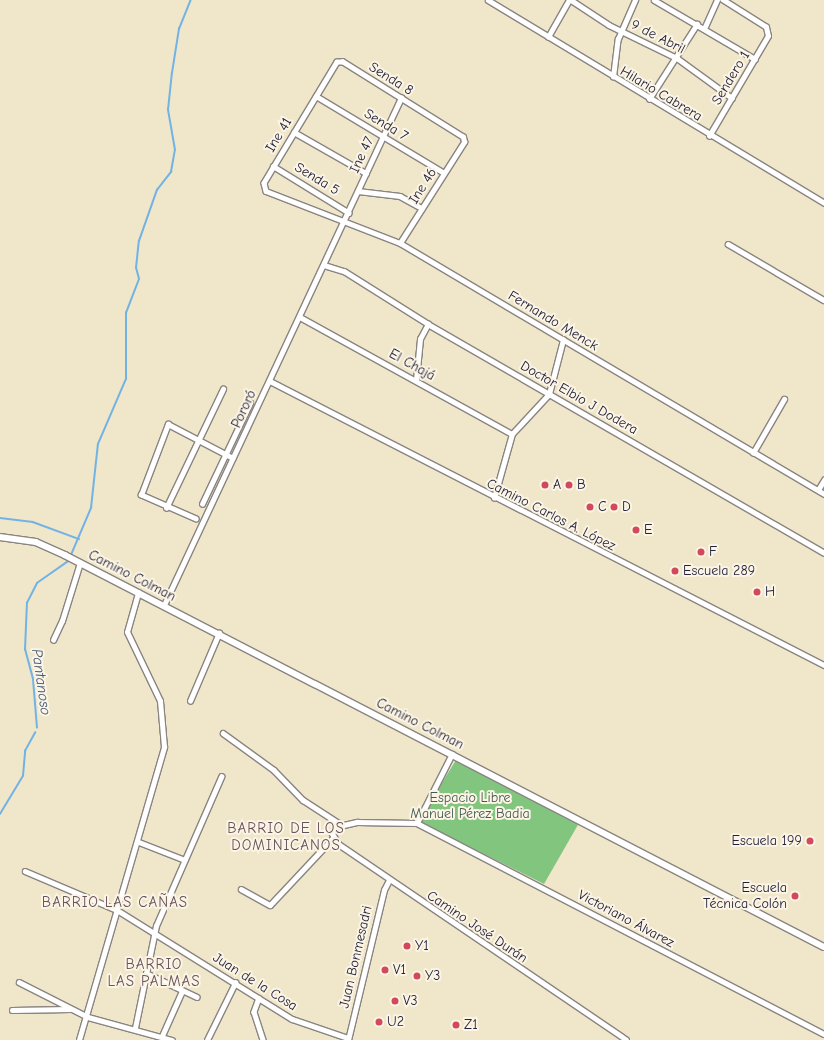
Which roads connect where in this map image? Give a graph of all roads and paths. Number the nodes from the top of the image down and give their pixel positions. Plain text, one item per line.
1 (489, 0) edge
2 (570, 0) edge
3 (635, 0) edge
4 (654, 0) edge
5 (717, 0) edge
6 (724, 0) edge
7 (697, 24) junction
8 (704, 29) junction
9 (621, 31) junction
10 (548, 37) junction
11 (677, 58) junction
12 (755, 60) junction
13 (613, 77) junction
14 (316, 96) junction
15 (402, 98) junction
16 (732, 98) junction
17 (649, 99) junction
18 (294, 132) junction
19 (383, 136) junction
20 (709, 136) junction
21 (464, 140) joint
22 (273, 166) junction
23 (366, 173) junction
24 (444, 173) junction
25 (264, 186) joint
26 (358, 191) junction
27 (824, 203) edge
28 (422, 208) junction
29 (348, 213) junction
30 (343, 221) junction
31 (400, 243) junction
32 (728, 244) dead end
33 (324, 265) junction
34 (824, 300) edge
35 (300, 317) junction
36 (428, 324) junction
37 (563, 340) junction
38 (416, 380) junction
39 (270, 381) junction
40 (224, 389) dead end
41 (549, 394) junction
42 (784, 399) dead end
43 (250, 402) dead end
44 (512, 434) junction
45 (202, 438) junction
46 (228, 453) junction
47 (753, 453) junction
48 (233, 458) junction
49 (824, 480) edge
50 (818, 490) junction
51 (824, 494) edge
52 (494, 498) junction
53 (202, 504) dead end
54 (166, 508) junction
55 (196, 519) dead end
56 (0, 537) edge
57 (824, 553) edge
58 (80, 563) junction
59 (138, 593) junction
60 (164, 606) junction
61 (219, 633) junction
62 (53, 640) dead end
63 (824, 665) edge
64 (190, 701) dead end
65 (223, 733) dead end
66 (452, 754) junction
67 (221, 778) dead end
68 (417, 823) junction
69 (340, 824) junction
70 (333, 838) junction
71 (139, 842) junction
72 (185, 860) junction
73 (26, 871) dead end
74 (389, 880) junction
75 (241, 889) dead end
76 (117, 910) junction
77 (154, 932) junction
78 (824, 947) edge
79 (146, 972) junction
80 (18, 982) dead end
81 (236, 983) junction
82 (182, 991) junction
83 (197, 997) dead end
84 (259, 998) junction
85 (12, 1010) dead end
86 (70, 1010) junction
87 (88, 1017) junction
88 (135, 1028) junction
89 (824, 1034) edge
90 (162, 1036) junction
91 (348, 1039) edge
92 (80, 1040) edge
93 (172, 1040) edge
94 (207, 1040) edge
95 (263, 1040) edge
96 (626, 1040) edge

1 - 10 street, Hilario Cabrera
2 - 9 street, 9 de Abril
2 - 10 street
3 - 9 street
4 - 7 street
5 - 8 street
6 - 12 street, Sendero 1
7 - 8 street
7 - 11 street
8 - 12 street
9 - 11 street, 9 de Abril
9 - 13 street
10 - 13 street, Hilario Cabrera
11 - 16 street, 9 de Abril
11 - 17 street
12 - 16 street, Sendero 1
13 - 17 street, Hilario Cabrera
14 - 15 street, Senda 8
14 - 18 street, Ine 41
14 - 19 street, Senda 7
15 - 19 street, Ine 47
15 - 21 street, Senda 8
16 - 20 street, Sendero 1
17 - 20 street, Hilario Cabrera
18 - 22 street, Ine 41
18 - 23 street
19 - 23 street, Ine 47
19 - 24 street, Senda 7
20 - 27 street, Hilario Cabrera
21 - 24 street, Ine 46
22 - 25 street, Ine 41
22 - 29 street, Senda 5
23 - 26 street, Ine 47
24 - 28 street, Ine 46
25 - 30 street, Fernando Menck
26 - 28 street
26 - 29 street, Ine 47
28 - 31 street, Ine 46
29 - 30 street, Ine 47
30 - 31 street, Fernando Menck
30 - 33 street, Pororó
31 - 37 street, Fernando Menck
32 - 34 street
33 - 35 street, Pororó
33 - 36 street, Doctor Elbio J Dodera
35 - 38 street, El Chajá
35 - 39 street, Pororó
36 - 38 street
36 - 41 street, Doctor Elbio J Dodera
37 - 41 street
37 - 47 street, Fernando Menck
38 - 44 street, El Chajá
39 - 48 street, Pororó
39 - 52 street, Camino Carlos A. López
40 - 45 street
41 - 44 street
41 - 57 street, Doctor Elbio J Dodera
42 - 47 street
43 - 46 street
44 - 52 street
45 - 46 street
45 - 54 street
45 - 54 street
46 - 48 street
46 - 53 street
47 - 50 street, Fernando Menck
48 - 60 street, Pororó
49 - 50 street
50 - 51 street, Fernando Menck
52 - 63 street, Camino Carlos A. López
54 - 55 street
56 - 58 street, Camino Colman
58 - 59 street, Camino Colman
58 - 62 street
59 - 60 street, Camino Colman
59 - 71 street
60 - 61 street, Camino Colman
61 - 64 street
61 - 66 street, Camino Colman
65 - 69 street
66 - 68 street
66 - 78 street, Camino Colman
67 - 72 street
68 - 69 street
68 - 89 street, Victoriano Álvarez
69 - 70 street
70 - 74 street, Camino José Durán
70 - 75 street
71 - 72 street
71 - 76 street
72 - 77 street
73 - 76 street, Juan de la Cosa
74 - 91 street, Juan Bonmesadri
74 - 96 street, Camino José Durán
76 - 77 street, Juan de la Cosa
76 - 87 street
77 - 79 street
77 - 81 street, Juan de la Cosa
79 - 82 street
79 - 88 street
80 - 86 street
81 - 84 street, Juan de la Cosa
81 - 94 street
82 - 83 street
82 - 90 street
84 - 91 street, Juan de la Cosa
84 - 95 street
85 - 86 street
86 - 87 street
87 - 88 street
87 - 92 street
88 - 90 street
90 - 93 street

